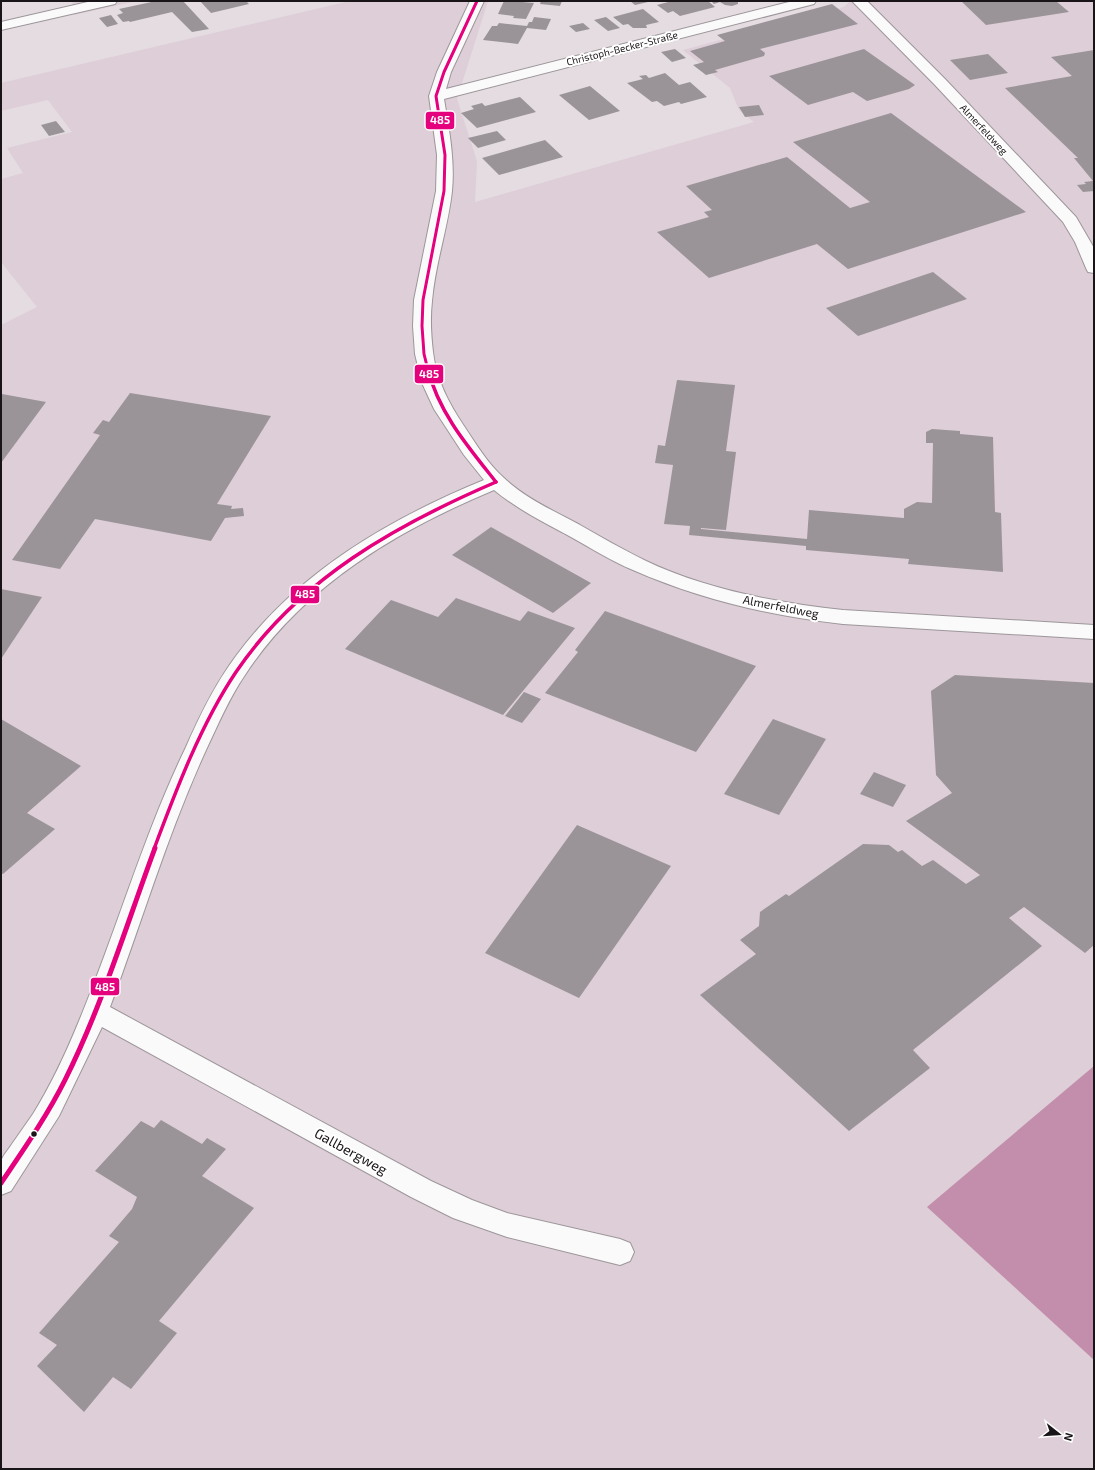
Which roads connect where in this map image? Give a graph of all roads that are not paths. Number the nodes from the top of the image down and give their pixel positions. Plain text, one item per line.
1 (110, 1) edge
2 (477, 1) edge
3 (809, 1) edge
4 (859, 1) edge
5 (1, 26) edge
6 (436, 96) junction
7 (1094, 268) edge
8 (496, 482) junction
9 (1094, 632) edge
10 (96, 1011) junction
11 (1, 1183) edge
12 (620, 1252) dead end

1 - 5 street
2 - 6 street
3 - 6 street, Christoph-Becker-Straße
4 - 7 street, Almerfeldweg
6 - 8 street
8 - 9 street, Almerfeldweg
8 - 10 street
10 - 11 street
10 - 12 street, Gallbergweg

